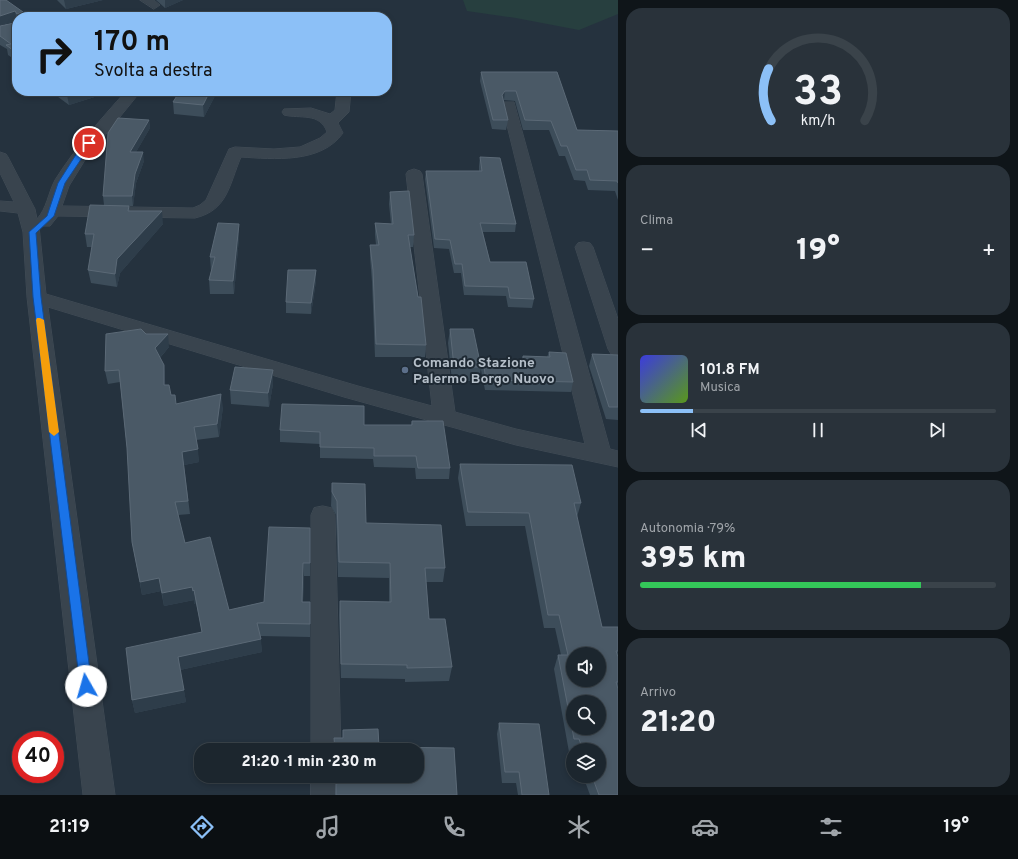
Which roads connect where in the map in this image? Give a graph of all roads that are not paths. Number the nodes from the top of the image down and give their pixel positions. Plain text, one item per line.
1 (130, 96) edge
2 (344, 96) edge
3 (509, 105) dead end
4 (289, 112) dead end
5 (331, 121) junction
6 (0, 156) edge
7 (414, 174) dead end
8 (0, 206) edge
9 (26, 209) junction
10 (52, 211) junction
11 (32, 232) junction
12 (584, 247) dead end
13 (37, 297) junction
14 (618, 349) edge
15 (444, 417) junction
16 (609, 457) edge
17 (323, 516) dead end
18 (326, 743) edge
19 (327, 783) edge
20 (99, 795) edge
21 (327, 795) edge

1 - 10 street
2 - 5 street
3 - 16 street
4 - 5 street
5 - 10 street
6 - 9 street
7 - 15 street
8 - 9 street
9 - 11 street
10 - 11 street
11 - 13 street
12 - 14 street
13 - 15 street
13 - 20 street
15 - 16 street
17 - 18 street
19 - 21 street

